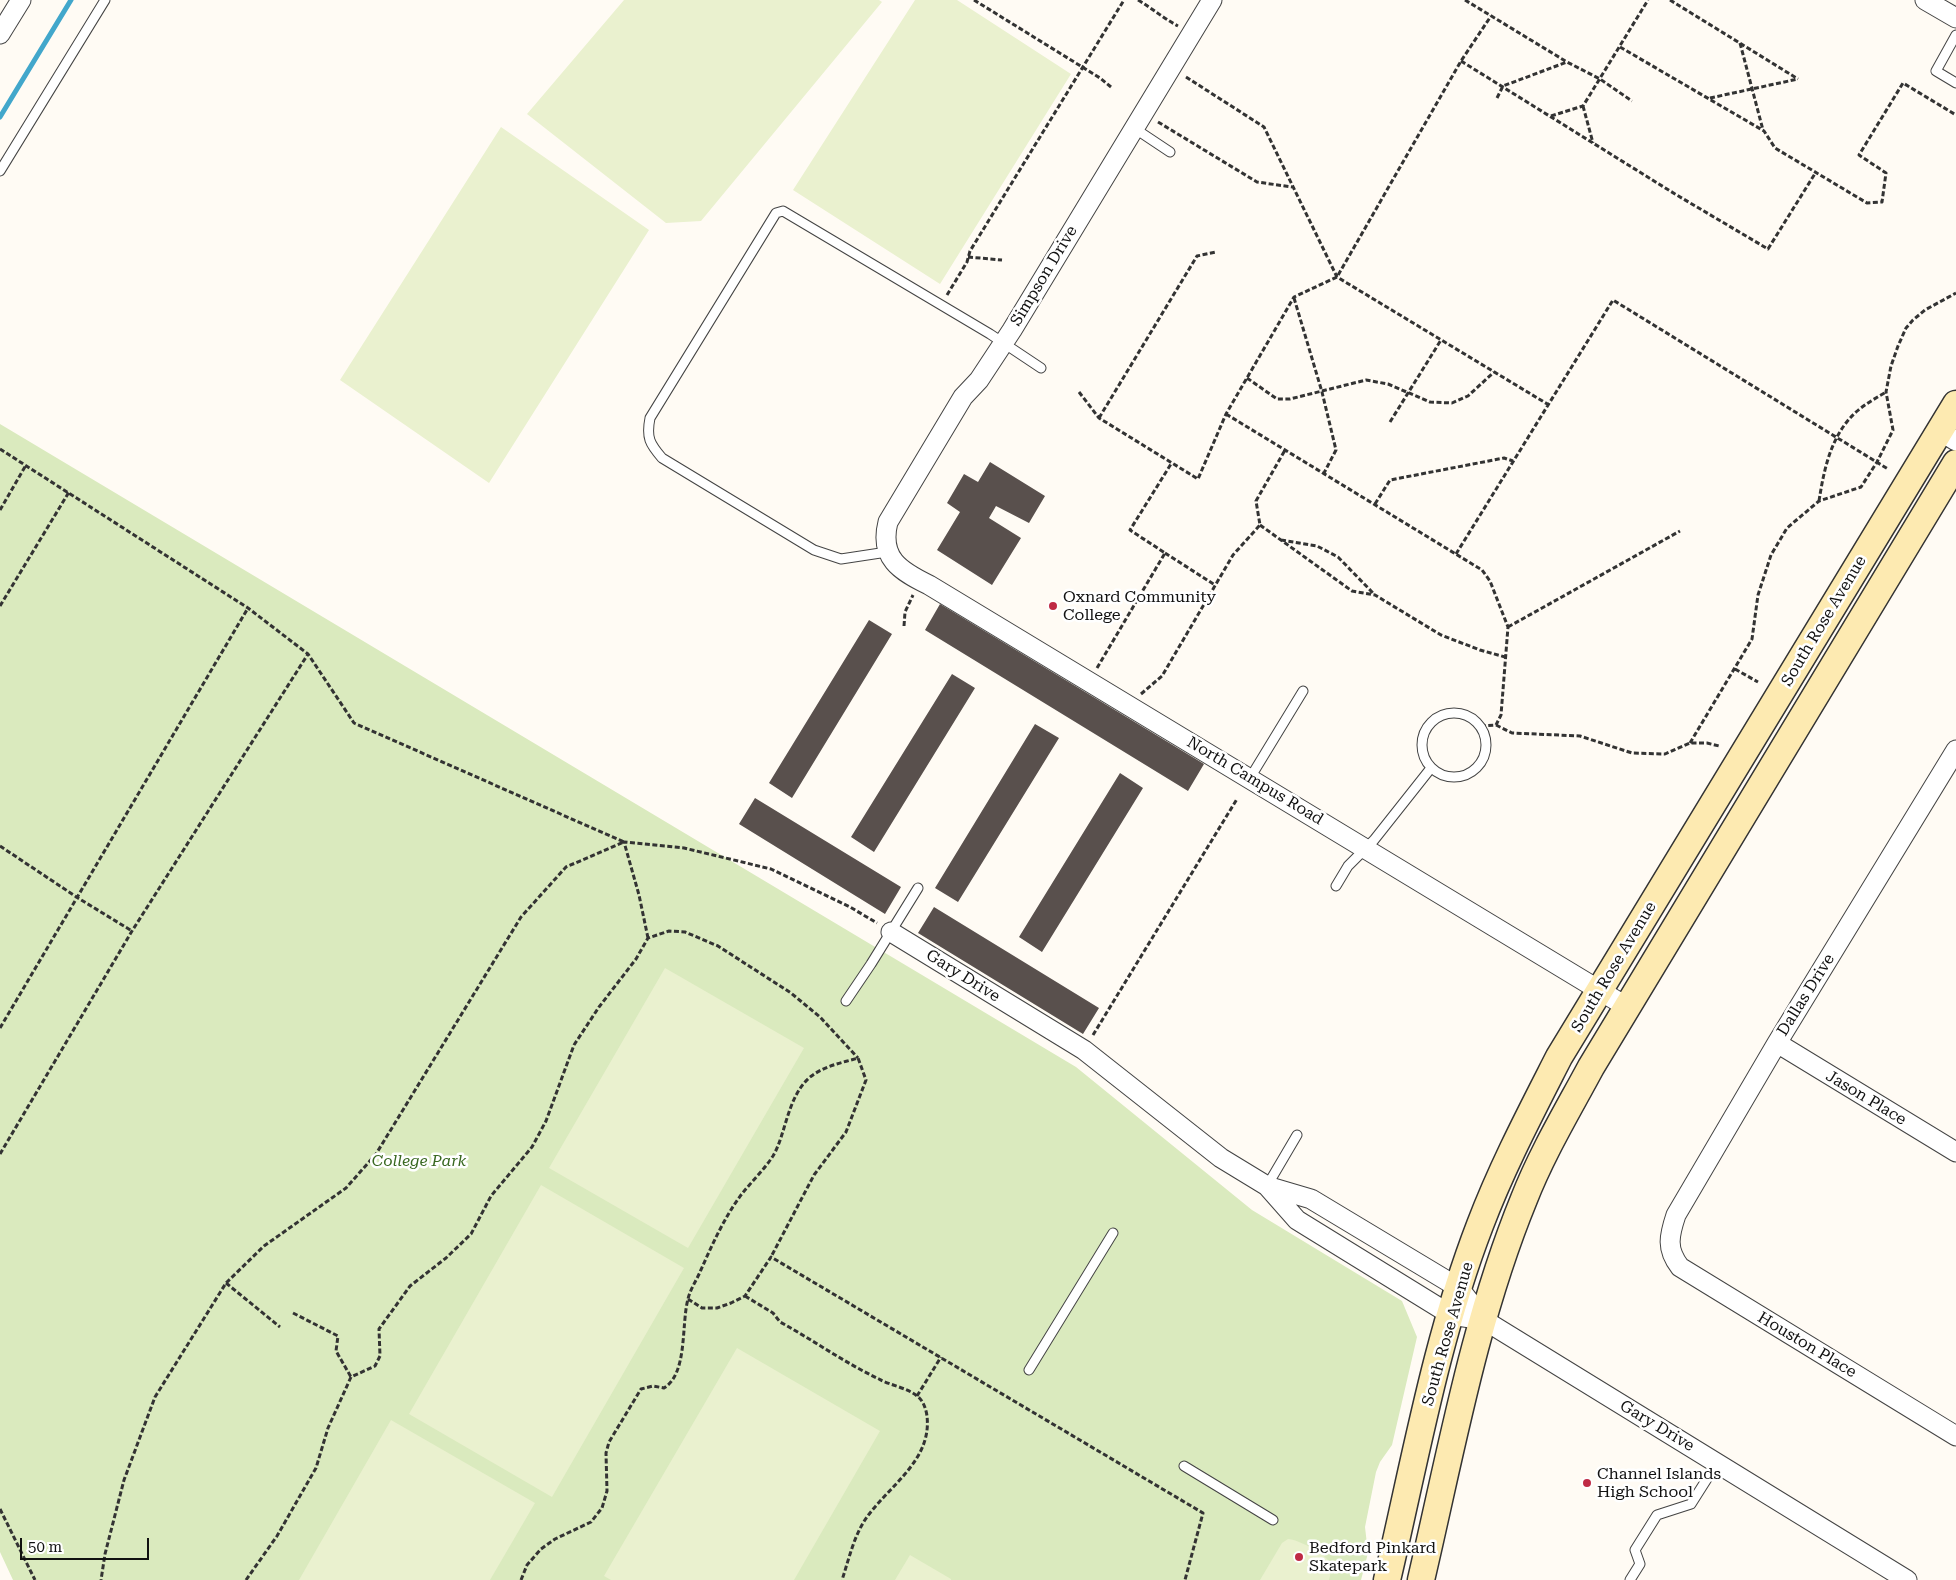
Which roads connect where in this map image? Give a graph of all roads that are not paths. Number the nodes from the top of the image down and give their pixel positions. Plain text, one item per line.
1 (21, 0) edge
2 (105, 0) edge
3 (1212, 0) edge
4 (1925, 0) edge
5 (1956, 18) edge
6 (0, 34) edge
7 (1956, 36) edge
8 (1956, 83) edge
9 (1134, 128) junction
10 (1170, 152) dead end
11 (0, 171) edge
12 (1004, 342) junction
13 (1041, 368) dead end
14 (1956, 404) edge
15 (1948, 436) edge
16 (1956, 463) edge
17 (887, 552) junction
18 (1303, 691) dead end
19 (1956, 750) edge
20 (1431, 768) junction
21 (1250, 778) junction
22 (1364, 848) junction
23 (1336, 886) dead end
24 (918, 888) dead end
25 (892, 932) junction
26 (1600, 991) junction
27 (846, 1001) dead end
28 (1626, 1007) junction
29 (1776, 1043) junction
30 (1297, 1135) dead end
31 (1956, 1152) edge
32 (1267, 1186) junction
33 (1113, 1233) dead end
34 (1670, 1246) joint
35 (1459, 1288) junction
36 (1451, 1315) junction
37 (1484, 1320) junction
38 (1029, 1370) dead end
39 (1956, 1436) edge
40 (1717, 1463) junction
41 (1184, 1466) dead end
42 (1273, 1520) dead end
43 (1387, 1580) edge
44 (1421, 1580) edge
45 (1630, 1580) edge
46 (1907, 1580) edge

1 - 6 street
2 - 11 lane
3 - 9 street, Simpson Drive
4 - 5 street
7 - 8 lane
9 - 10 lane
9 - 12 street, Simpson Drive
12 - 13 lane
12 - 17 street, Simpson Drive
12 - 17 lane
14 - 15 main road, South Rose Avenue
15 - 26 main road, South Rose Avenue
16 - 28 main road, South Rose Avenue
17 - 21 street, North Campus Road
18 - 21 lane
19 - 29 street, Dallas Drive
20 - 20 lane
20 - 22 lane
21 - 22 street, North Campus Road
22 - 23 lane
22 - 26 street, North Campus Road
24 - 25 lane
25 - 27 lane
25 - 32 street, Gary Drive
26 - 28 street, North Campus Road
26 - 35 main road, South Rose Avenue
28 - 37 main road, South Rose Avenue
29 - 31 street, Jason Place
29 - 34 street, Dallas Drive
30 - 32 lane
32 - 35 street, Gary Drive
32 - 36 street, Gary Drive
33 - 38 lane
34 - 39 street, Houston Place
35 - 36 main road, South Rose Avenue
35 - 37 street, Gary Drive
36 - 37 street, Gary Drive
36 - 43 main road, South Rose Avenue
37 - 40 street, Gary Drive
37 - 44 main road, South Rose Avenue
40 - 45 lane
40 - 46 street, Gary Drive
41 - 42 lane

